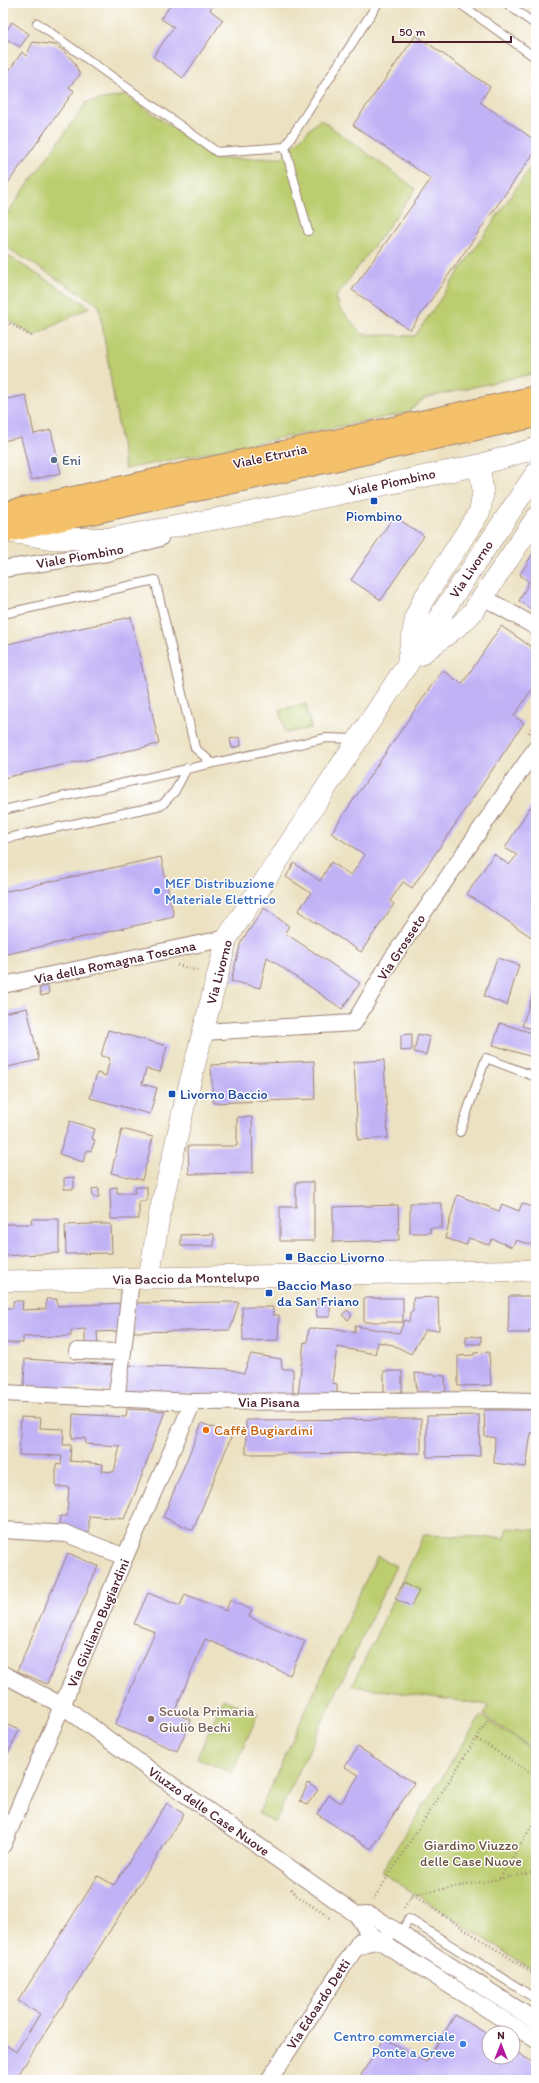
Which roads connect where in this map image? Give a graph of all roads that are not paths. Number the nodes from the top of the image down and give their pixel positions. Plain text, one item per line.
1 (378, 3) edge
2 (459, 3) edge
3 (506, 3) edge
4 (37, 23) dead end
5 (536, 25) edge
6 (536, 58) edge
7 (285, 147) junction
8 (308, 231) dead end
9 (536, 388) edge
10 (536, 397) edge
11 (458, 414) junction
12 (536, 416) edge
13 (536, 448) edge
14 (479, 464) junction
15 (536, 473) edge
16 (248, 513) junction
17 (536, 518) edge
18 (5, 523) edge
19 (3, 569) edge
20 (483, 597) junction
21 (3, 614) edge
22 (536, 627) edge
23 (407, 665) junction
24 (359, 740) junction
25 (536, 748) edge
26 (211, 762) junction
27 (187, 768) junction
28 (3, 810) edge
29 (3, 839) edge
30 (227, 938) junction
31 (3, 985) edge
32 (203, 1032) junction
33 (536, 1078) edge
34 (460, 1132) dead end
35 (536, 1270) edge
36 (140, 1279) junction
37 (3, 1281) edge
38 (77, 1351) dead end
39 (123, 1352) junction
40 (3, 1393) edge
41 (116, 1399) junction
42 (536, 1401) edge
43 (193, 1402) junction
44 (3, 1530) edge
45 (125, 1556) junction
46 (3, 1674) edge
47 (63, 1706) junction
48 (3, 1845) edge
49 (364, 1916) junction
50 (400, 1934) junction
51 (378, 1940) junction
52 (356, 1949) junction
53 (536, 1999) edge
54 (536, 2021) edge
55 (536, 2031) edge
56 (536, 2040) edge
57 (269, 2080) edge

1 - 7 lane
2 - 6 lane
3 - 5 lane
4 - 7 lane
7 - 8 lane
9 - 11 street
10 - 11 main road, Viale Etruria
11 - 18 main road, Viale Etruria
12 - 18 main road, Viale Etruria
13 - 14 street, Viale Piombino
14 - 16 street, Viale Piombino
14 - 23 street, Via Livorno
15 - 23 street, Via Livorno
16 - 18 street, Viale Piombino
16 - 19 street, Viale Piombino
17 - 20 street, Via Livorno
20 - 22 street
20 - 23 street, Via Livorno
21 - 26 lane
23 - 24 street, Via Livorno
24 - 26 lane
24 - 30 street, Via Livorno
25 - 32 street, Via Grosseto
26 - 27 lane
27 - 28 lane
27 - 29 lane
30 - 31 street, Via della Romagna Toscana
30 - 32 street, Via Livorno
32 - 36 street, Via Livorno
33 - 34 lane
35 - 36 street, Via Baccio da Montelupo
36 - 37 street, Via Baccio da Montelupo
36 - 39 street
38 - 39 street
39 - 41 street
40 - 41 street, Via Pisana
41 - 43 street, Via Pisana
42 - 43 street, Via Pisana
43 - 45 street, Via Giuliano Bugiardini
44 - 45 street
45 - 47 street, Via Giuliano Bugiardini
46 - 47 street, Viuzzo delle Case Nuove
47 - 48 street, Via Giuliano Bugiardini
47 - 49 street, Viuzzo delle Case Nuove
49 - 50 street, Viuzzo delle Case Nuove
49 - 51 street, Viuzzo delle Case Nuove
49 - 52 street, Via Edoardo Detti
50 - 53 lane
50 - 54 street, Viuzzo delle Case Nuove
51 - 52 street
51 - 55 street
51 - 56 street, Viuzzo delle Case Nuove
52 - 57 street, Via Edoardo Detti

